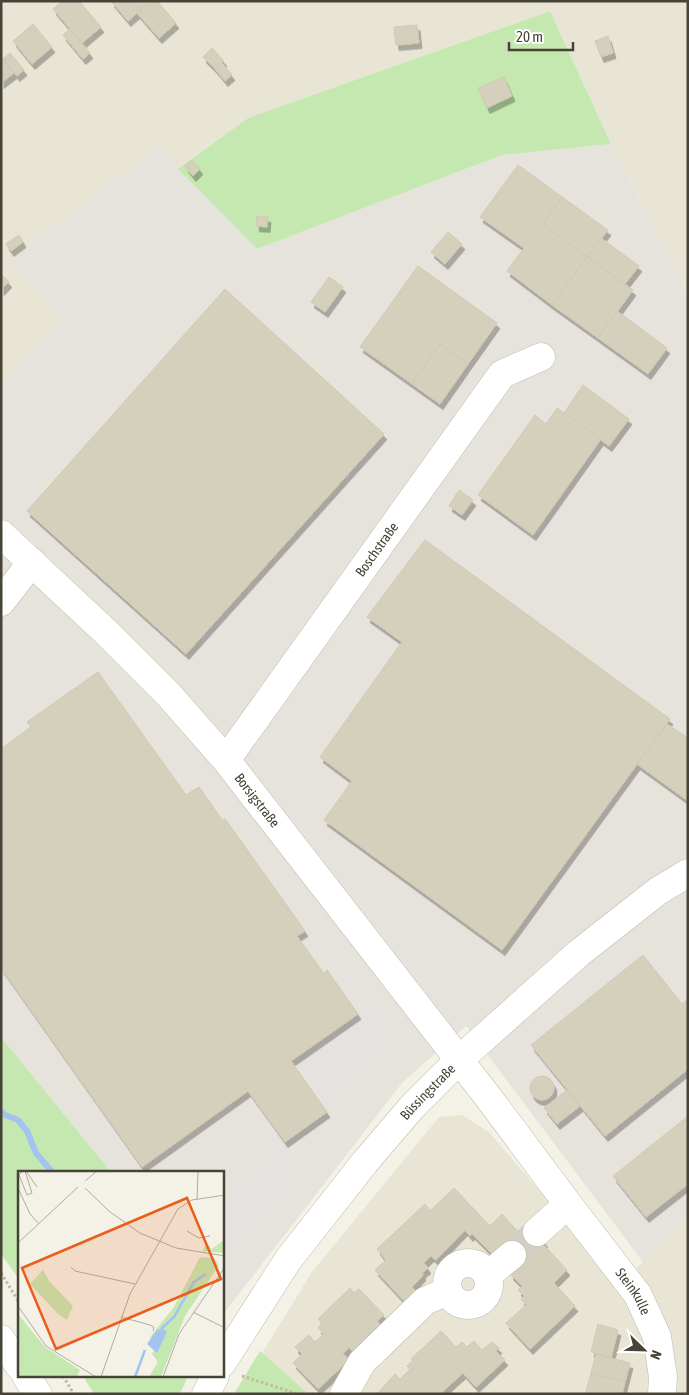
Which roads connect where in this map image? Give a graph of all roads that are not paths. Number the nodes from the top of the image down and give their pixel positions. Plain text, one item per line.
1 (541, 356) dead end
2 (1, 534) edge
3 (32, 562) junction
4 (1, 602) edge
5 (226, 760) junction
6 (688, 873) edge
7 (458, 1060) junction
8 (568, 1204) junction
9 (537, 1232) tunnel mouth
10 (512, 1255) tunnel mouth
11 (1, 1339) edge
12 (224, 1360) edge
13 (18, 1364) edge
14 (27, 1378) edge
15 (214, 1378) edge
16 (38, 1394) edge
17 (206, 1394) edge
18 (344, 1394) edge
19 (662, 1394) edge

1 - 5 street, Boschstraße
2 - 3 street, Borsigstraße
3 - 4 street
3 - 5 street, Borsigstraße
5 - 7 street, Borsigstraße
6 - 7 street, Büssingstraße
7 - 8 street, Steinkulle
7 - 12 street, Büssingstraße
8 - 9 street
8 - 19 street, Steinkulle
10 - 18 street
11 - 13 street
14 - 16 street
15 - 17 street

